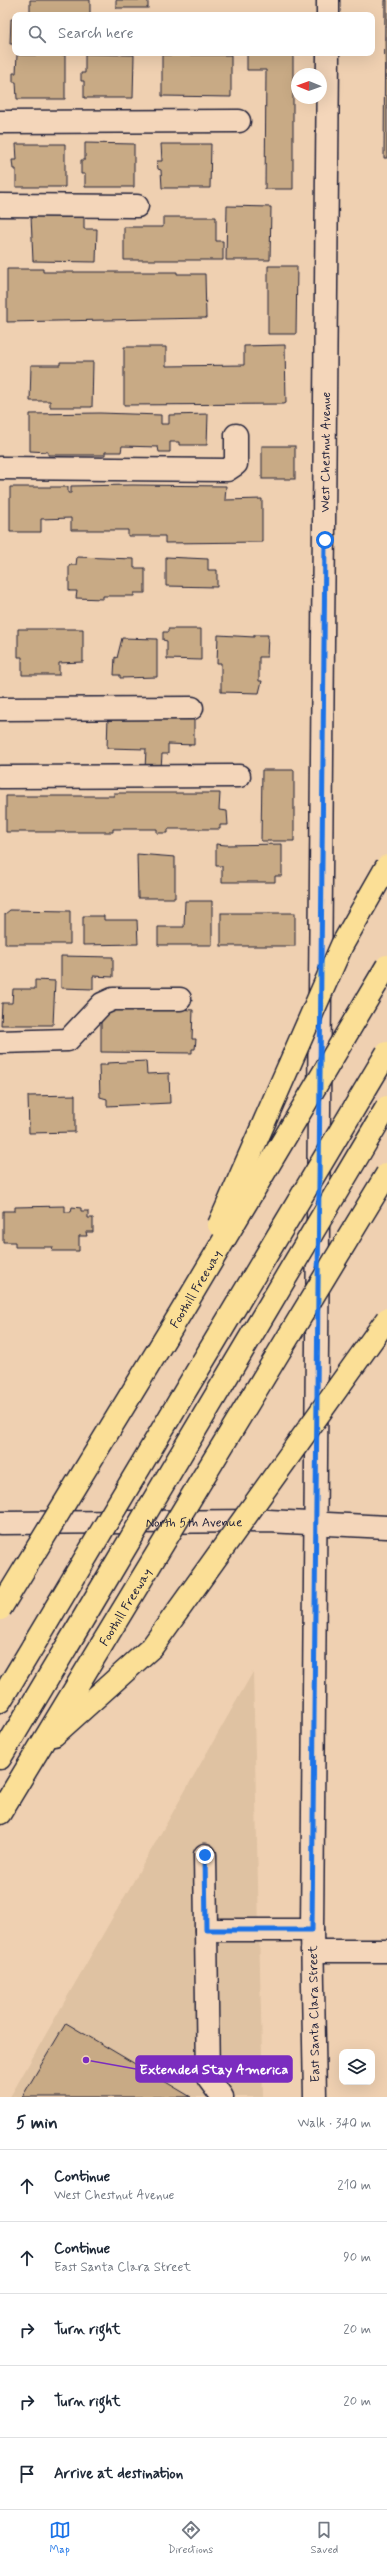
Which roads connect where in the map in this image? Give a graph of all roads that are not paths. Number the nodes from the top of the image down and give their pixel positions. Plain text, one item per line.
1 (328, 0) edge
2 (328, 12) edge
3 (328, 56) edge
4 (239, 121) dead end
5 (0, 122) edge
6 (0, 205) edge
7 (137, 206) dead end
8 (236, 435) dead end
9 (0, 468) edge
10 (192, 708) dead end
11 (0, 709) edge
12 (239, 776) dead end
13 (0, 777) edge
14 (387, 866) edge
15 (387, 966) edge
16 (180, 999) dead end
17 (0, 1042) edge
18 (387, 1053) edge
19 (387, 1107) edge
20 (387, 1174) edge
21 (180, 1314) junction
22 (387, 1319) edge
23 (0, 1523) edge
24 (315, 1524) junction
25 (387, 1526) edge
26 (0, 1609) edge
27 (0, 1701) edge
28 (37, 1750) junction
29 (0, 1758) edge
30 (0, 1813) edge
31 (205, 1855) dead end
32 (206, 1930) junction
33 (312, 1930) junction
34 (312, 1951) junction
35 (387, 1951) edge
36 (222, 2097) edge
37 (315, 2097) edge

1 - 2 street
3 - 24 street, West Chestnut Avenue
4 - 5 street
6 - 7 street
8 - 9 street
10 - 11 street
12 - 13 street
14 - 21 highway, bridge
15 - 21 highway, Foothill Freeway, bridge
16 - 17 street
18 - 27 highway, bridge
19 - 29 highway, bridge
20 - 28 highway, Foothill Freeway, bridge
21 - 26 highway, Foothill Freeway, bridge
22 - 28 highway, bridge
23 - 24 street, North 5th Avenue
24 - 25 street, North 5th Avenue
24 - 33 street, East Santa Clara Street
28 - 30 highway, Foothill Freeway
31 - 32 street
32 - 33 street
32 - 36 street
33 - 34 street, East Santa Clara Street
34 - 35 street
34 - 37 street, East Santa Clara Street

